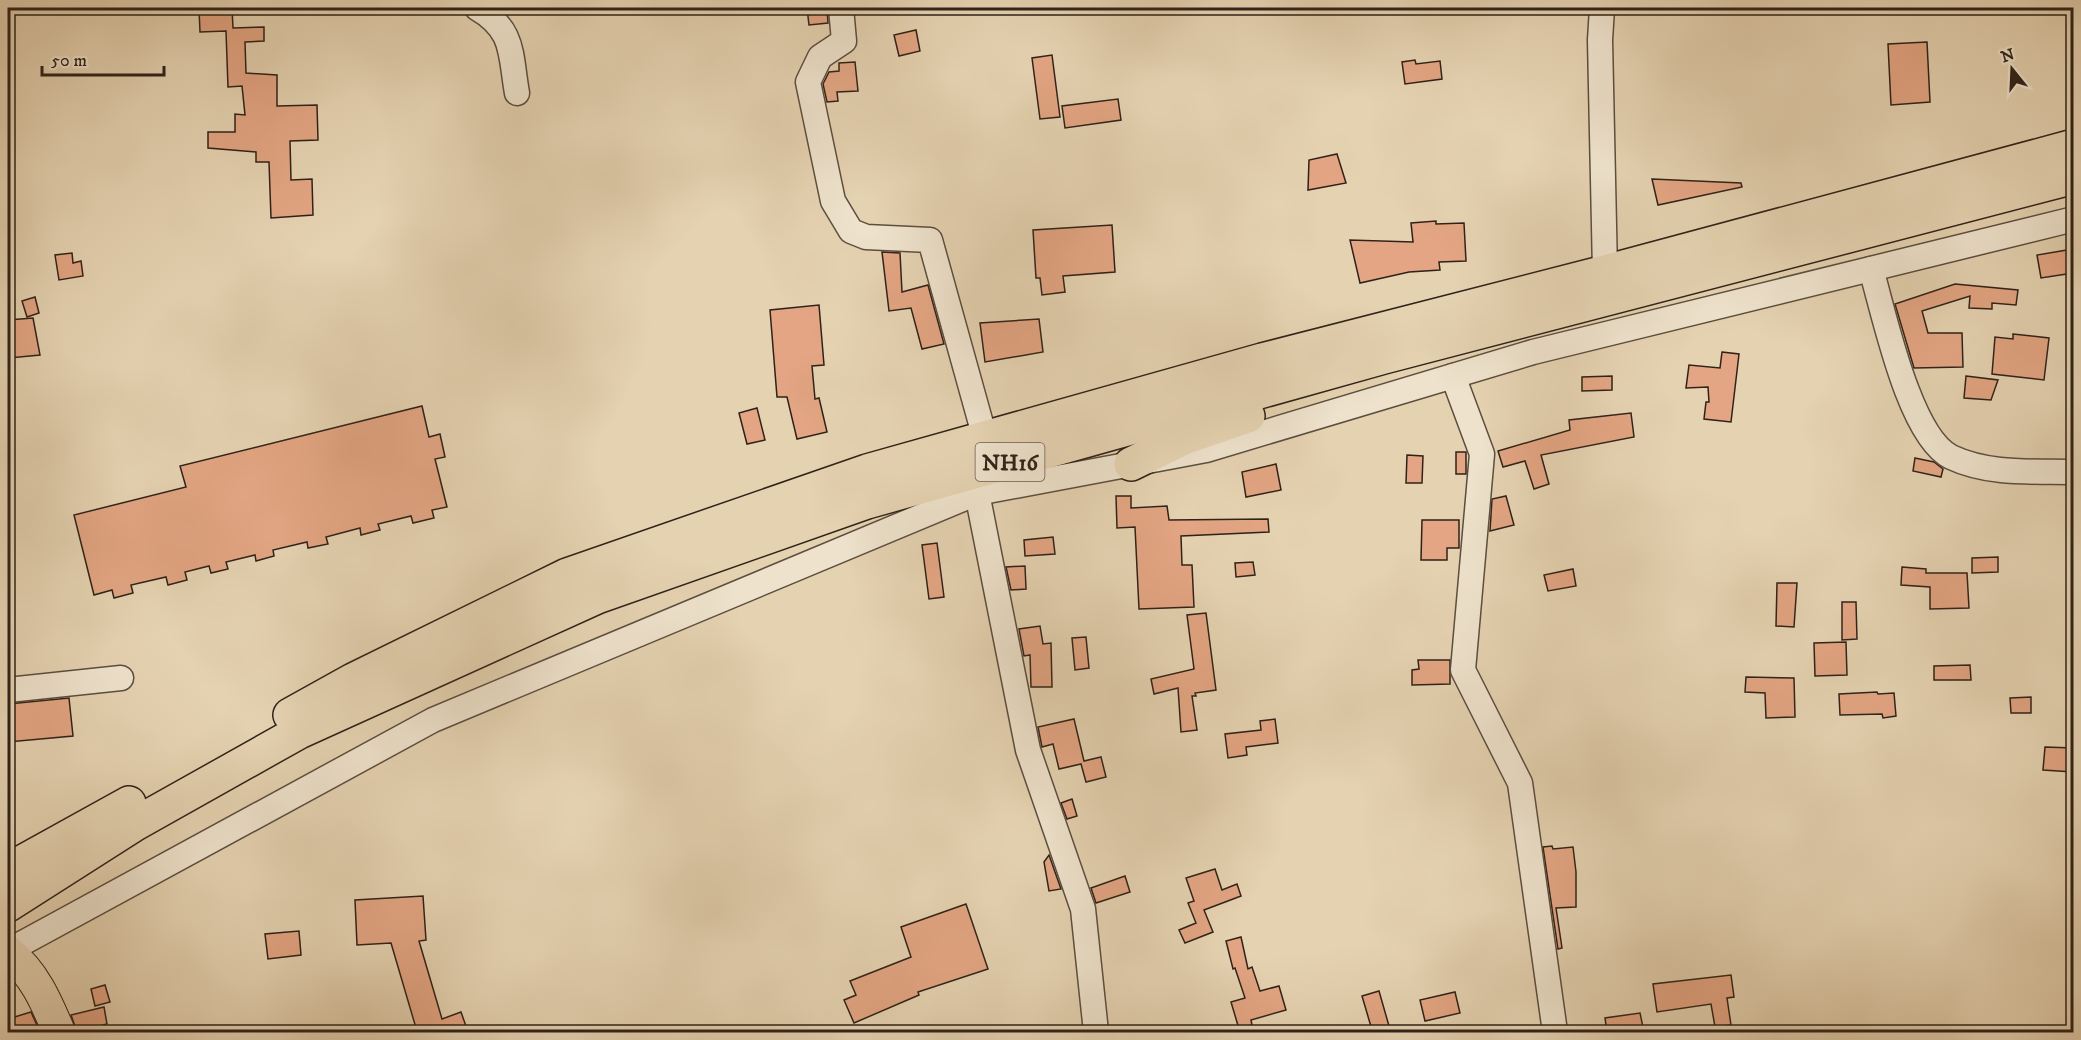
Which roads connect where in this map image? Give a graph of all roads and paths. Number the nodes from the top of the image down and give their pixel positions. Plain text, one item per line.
1 (477, 8) edge
2 (841, 8) edge
3 (1602, 8) edge
4 (518, 93) dead end
5 (2073, 146) edge
6 (2073, 177) edge
7 (2073, 219) edge
8 (1871, 269) junction
9 (1605, 272) junction
10 (1384, 357) junction
11 (1453, 375) junction
12 (985, 438) junction
13 (1131, 464) junction
14 (2073, 472) edge
15 (977, 493) junction
16 (121, 678) dead end
17 (8, 690) edge
18 (8, 870) edge
19 (8, 905) edge
20 (8, 951) edge
21 (58, 1032) edge
22 (1096, 1032) edge
23 (1555, 1032) edge

1 - 4 street
2 - 12 street
3 - 9 street
5 - 9 highway, NH16
6 - 10 highway, NH16
7 - 8 street
8 - 11 street
8 - 14 street
9 - 12 highway, NH16
10 - 13 highway
10 - 19 highway, NH16
11 - 13 street
11 - 23 street
12 - 18 highway, NH16
13 - 15 street
15 - 20 street
15 - 22 street
16 - 17 street
20 - 21 main road

